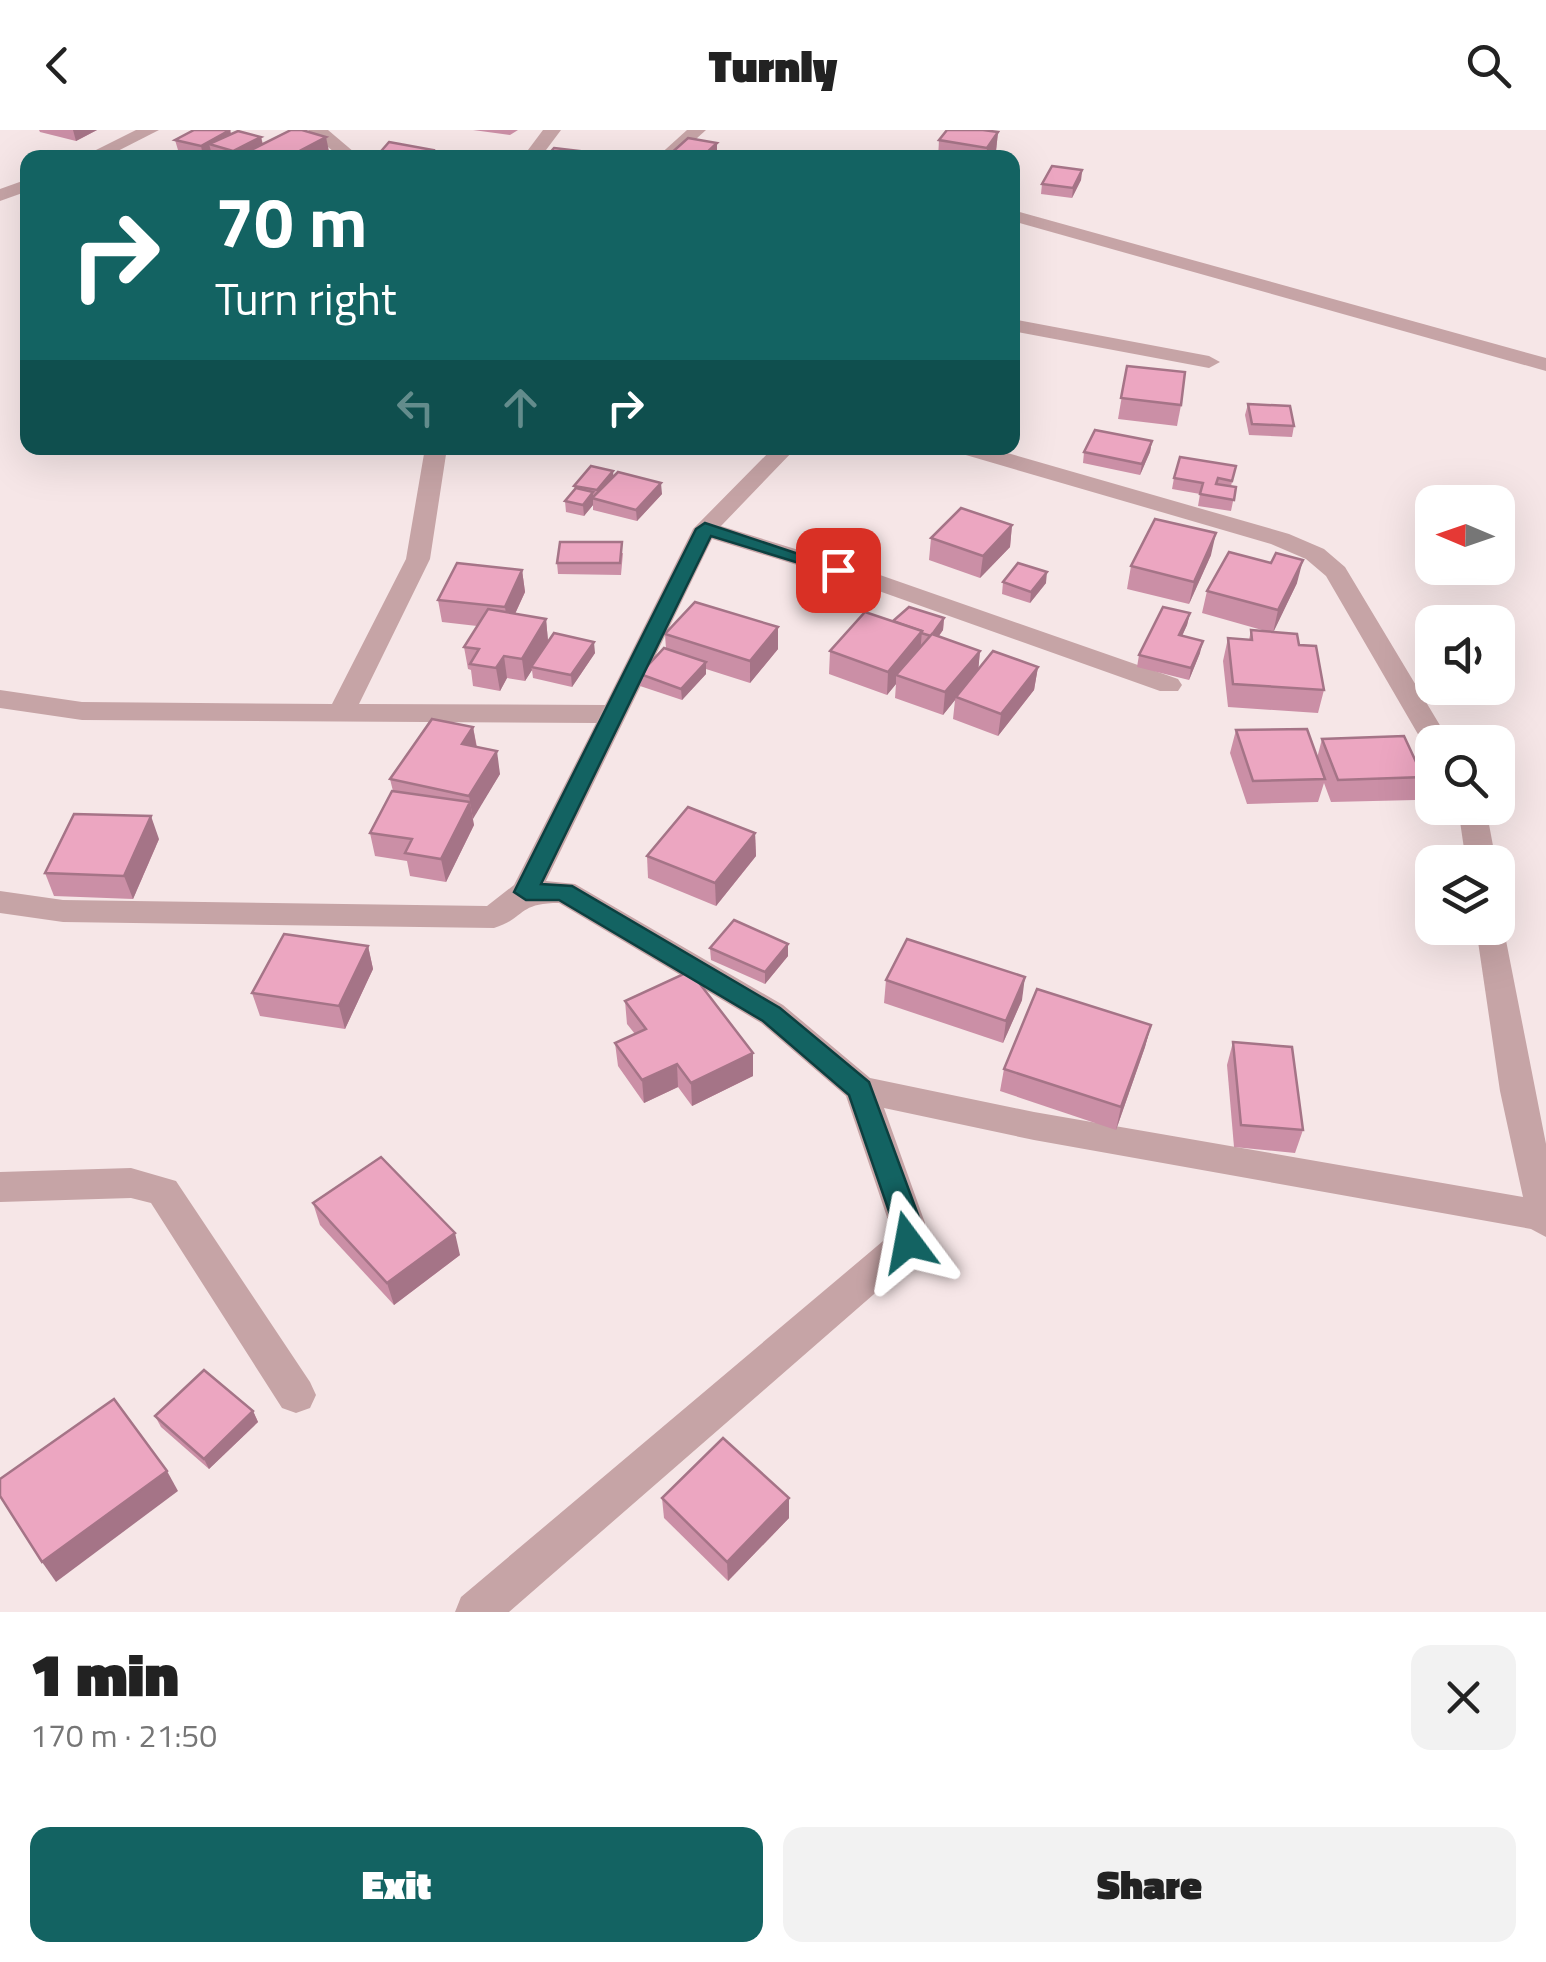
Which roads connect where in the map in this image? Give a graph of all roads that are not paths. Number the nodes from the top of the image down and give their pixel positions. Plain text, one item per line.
1 (150, 130) edge
2 (317, 130) edge
3 (552, 130) edge
4 (697, 130) edge
5 (106, 150) edge
6 (343, 150) edge
7 (536, 150) edge
8 (673, 150) edge
9 (1020, 217) edge
10 (1020, 327) edge
11 (1209, 362) dead end
12 (1546, 365) edge
13 (435, 455) edge
14 (779, 455) edge
15 (991, 455) edge
16 (705, 529) junction
17 (1169, 685) dead end
18 (0, 699) edge
19 (342, 713) junction
20 (613, 714) junction
21 (1426, 725) edge
22 (526, 892) junction
23 (0, 902) edge
24 (1495, 945) edge
25 (860, 1089) junction
26 (1531, 1092) edge
27 (0, 1187) edge
28 (1545, 1219) edge
29 (296, 1395) dead end
30 (476, 1612) edge

1 - 5 street
2 - 6 street
3 - 7 street
4 - 8 street
9 - 12 street
10 - 11 street
13 - 19 street
14 - 16 street
15 - 21 street
16 - 17 street
16 - 20 street
18 - 19 street
19 - 20 street
20 - 22 street
22 - 23 street
22 - 25 street
24 - 26 street
25 - 28 street
25 - 30 street
26 - 28 street
27 - 29 street

